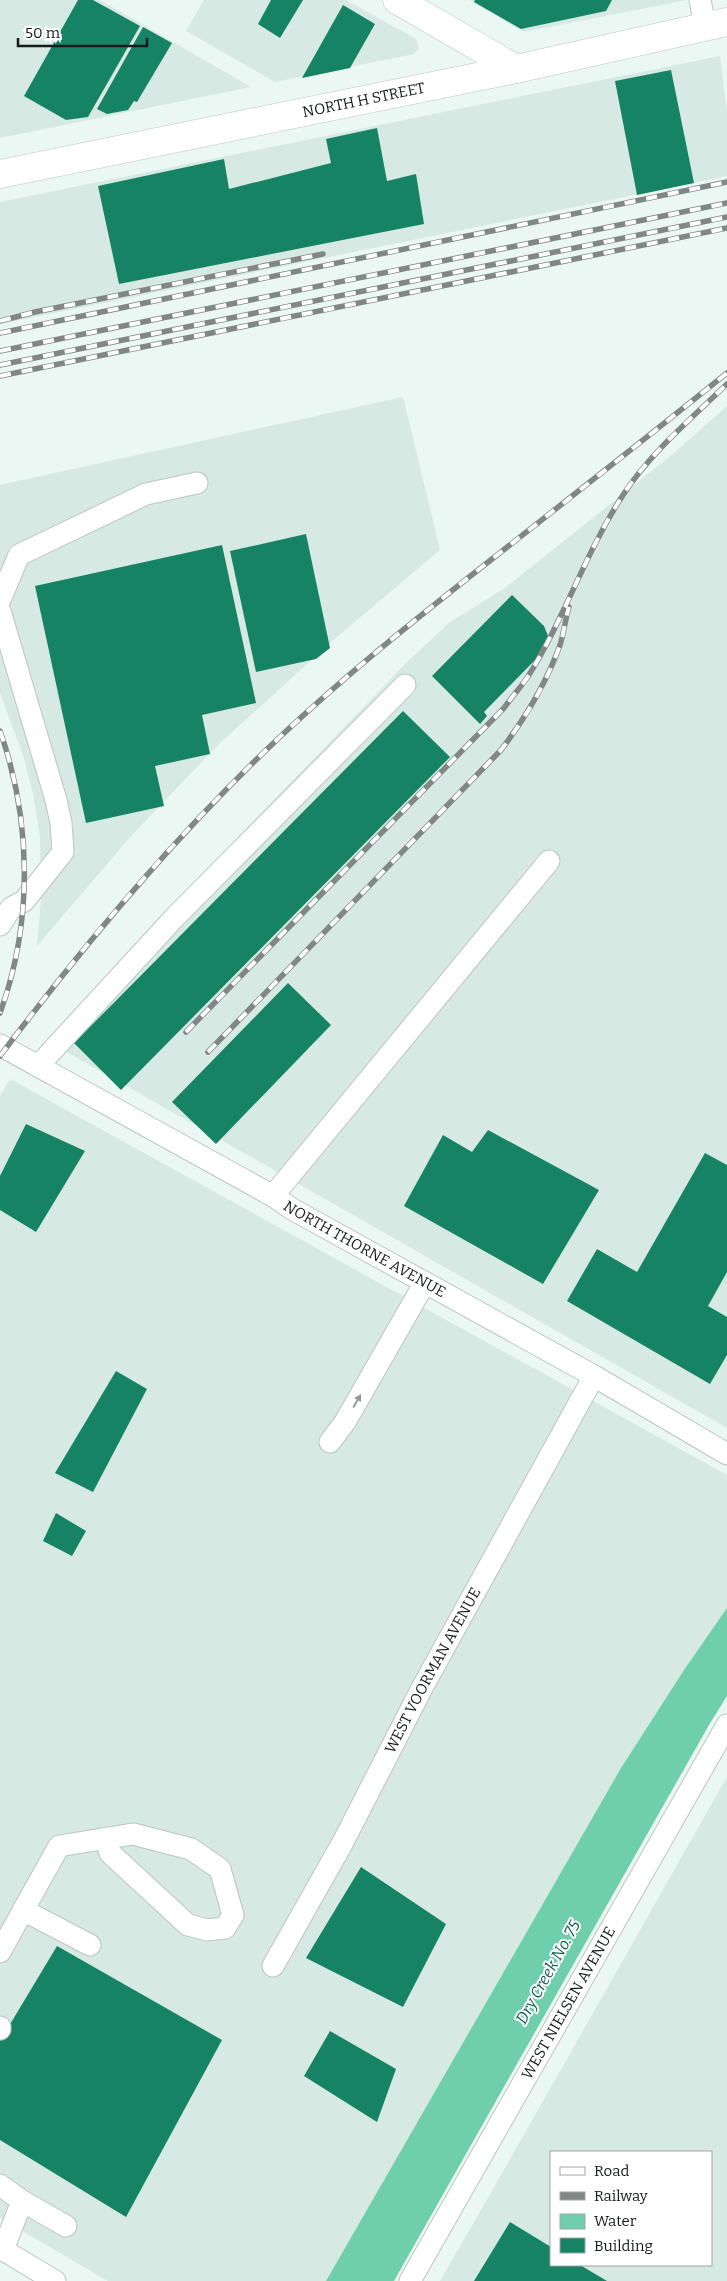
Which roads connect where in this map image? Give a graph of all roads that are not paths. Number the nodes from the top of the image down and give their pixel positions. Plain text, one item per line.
1 (397, 0) edge
2 (700, 0) edge
3 (716, 24) edge
4 (516, 69) junction
5 (0, 174) edge
6 (197, 482) dead end
7 (0, 600) edge
8 (0, 611) edge
9 (405, 685) dead end
10 (548, 861) dead end
11 (0, 925) edge
12 (0, 1045) edge
13 (38, 1066) junction
14 (273, 1196) junction
15 (424, 1284) junction
16 (594, 1376) junction
17 (330, 1442) dead end
18 (727, 1454) edge
19 (727, 1725) edge
20 (106, 1838) junction
21 (23, 1910) junction
22 (3, 1942) edge
23 (90, 1945) dead end
24 (273, 1966) dead end
25 (0, 2185) edge
26 (22, 2201) junction
27 (66, 2226) dead end
28 (2, 2249) edge
29 (55, 2281) edge
30 (410, 2281) edge

1 - 4 main road
2 - 3 street
3 - 4 main road, NORTH H STREET
4 - 5 main road, NORTH H STREET
6 - 7 street
8 - 11 street
9 - 13 street
10 - 14 street
12 - 13 street, NORTH THORNE AVENUE
13 - 14 street, NORTH THORNE AVENUE
14 - 15 street, NORTH THORNE AVENUE
15 - 16 street, NORTH THORNE AVENUE
17 -> 15 street
16 - 18 street, NORTH THORNE AVENUE
16 - 24 street, WEST VOORMAN AVENUE
19 - 30 street, WEST NIELSEN AVENUE
20 - 20 street
20 - 21 street
21 - 22 street
21 - 23 street
25 - 26 street
26 - 27 street
26 - 28 street
28 - 29 street

